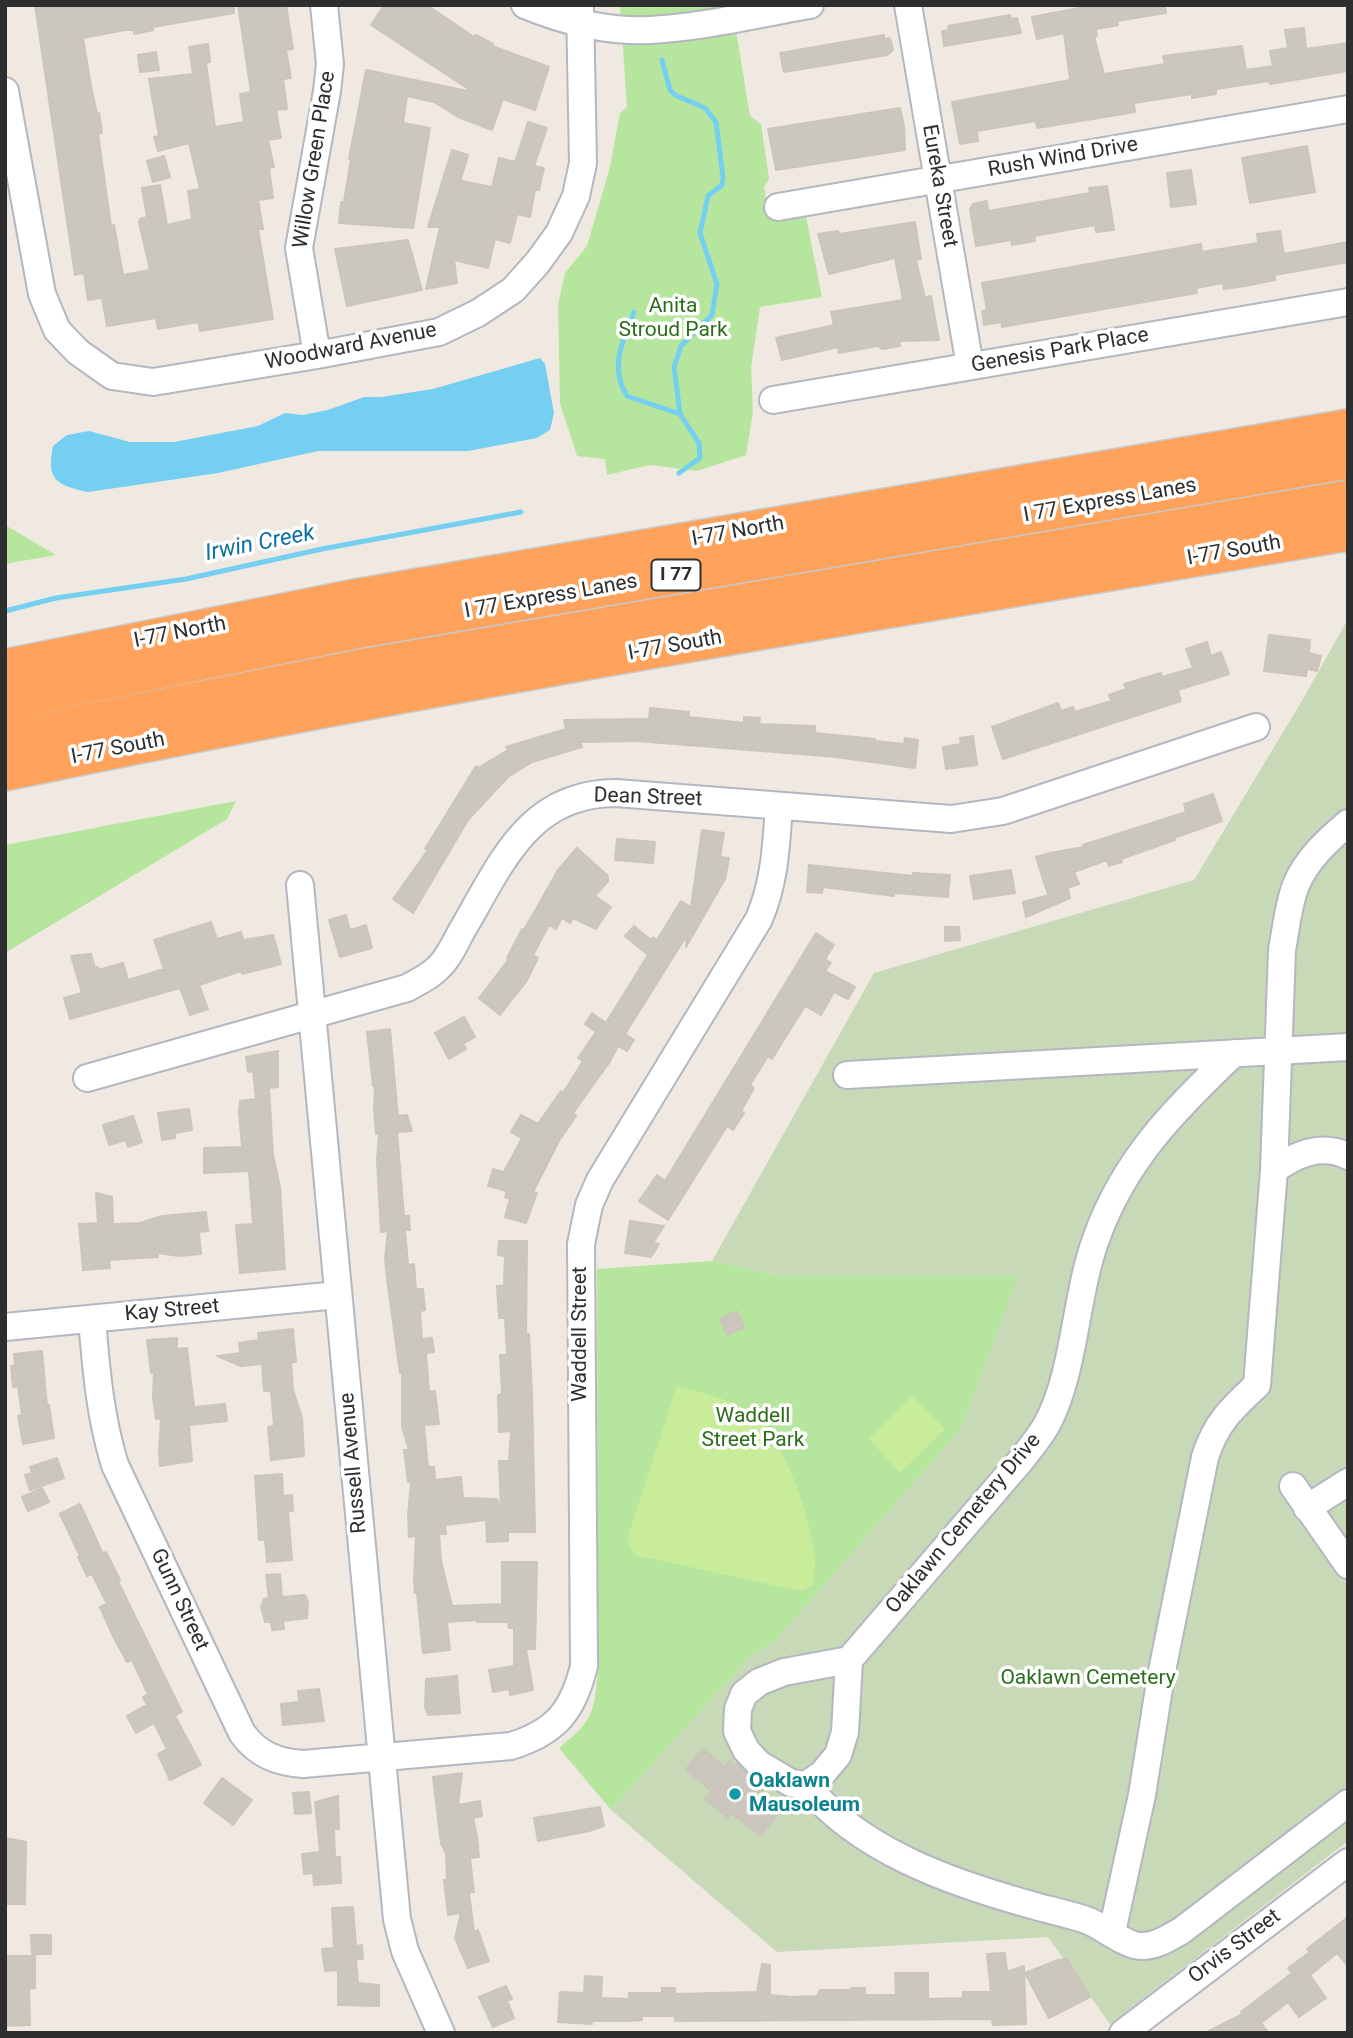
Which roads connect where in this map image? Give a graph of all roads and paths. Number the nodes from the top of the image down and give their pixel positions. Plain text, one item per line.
1 (324, 5) edge
2 (525, 5) edge
3 (810, 5) edge
4 (908, 5) edge
5 (580, 14) edge
6 (5, 91) edge
7 (1348, 109) edge
8 (938, 179) junction
9 (778, 207) dead end
10 (1348, 302) edge
11 (317, 355) junction
12 (970, 366) junction
13 (773, 400) dead end
14 (1348, 428) edge
15 (1348, 460) edge
16 (1348, 499) edge
17 (1348, 532) edge
18 (5, 668) edge
19 (5, 701) edge
20 (1256, 727) dead end
21 (5, 739) edge
22 (5, 772) edge
23 (779, 806) junction
24 (1348, 823) edge
25 (300, 885) dead end
26 (312, 1014) junction
27 (1348, 1047) edge
28 (1278, 1049) junction
29 (1234, 1053) junction
30 (847, 1075) dead end
31 (88, 1078) dead end
32 (1348, 1156) edge
33 (1274, 1170) junction
34 (338, 1295) junction
35 (92, 1319) junction
36 (5, 1327) edge
37 (1348, 1482) edge
38 (1348, 1565) edge
39 (849, 1660) junction
40 (381, 1758) junction
41 (806, 1785) junction
42 (1348, 1803) edge
43 (1348, 1862) edge
44 (1112, 1933) junction
45 (441, 2033) edge
46 (1123, 2033) edge

1 - 11 street, Willow Green Place
2 - 5 street
3 - 5 street
4 - 8 street, Eureka Street
5 - 11 street, Woodward Avenue
6 - 11 street, Woodward Avenue
7 - 8 street, Rush Wind Drive
8 - 9 street, Rush Wind Drive
8 - 12 street, Eureka Street
10 - 12 street, Genesis Park Place
12 - 13 street, Genesis Park Place
14 - 18 highway, I-77 North / I 77
15 - 19 highway, I 77 Express Lanes / I 77
16 - 21 highway, I 77 Express Lanes / I 77
17 - 22 highway, I-77 South
20 - 23 street, Dean Street
23 - 26 street, Dean Street
23 - 40 street, Waddell Street
24 - 28 street
25 - 26 street, Russell Avenue
26 - 31 street, Dean Street
26 - 34 street, Russell Avenue
27 - 28 street
28 - 29 street
28 - 33 street
29 - 30 street
29 - 39 street, Oaklawn Cemetery Drive
32 - 33 street
33 - 44 street
34 - 35 street, Kay Street
34 - 40 street, Russell Avenue
35 - 36 street, Kay Street
35 - 40 street, Gunn Street
37 - 38 street
39 - 41 street
39 - 41 street
40 - 45 street, Russell Avenue
41 - 44 street
42 - 44 street
43 - 46 street, Orvis Street

